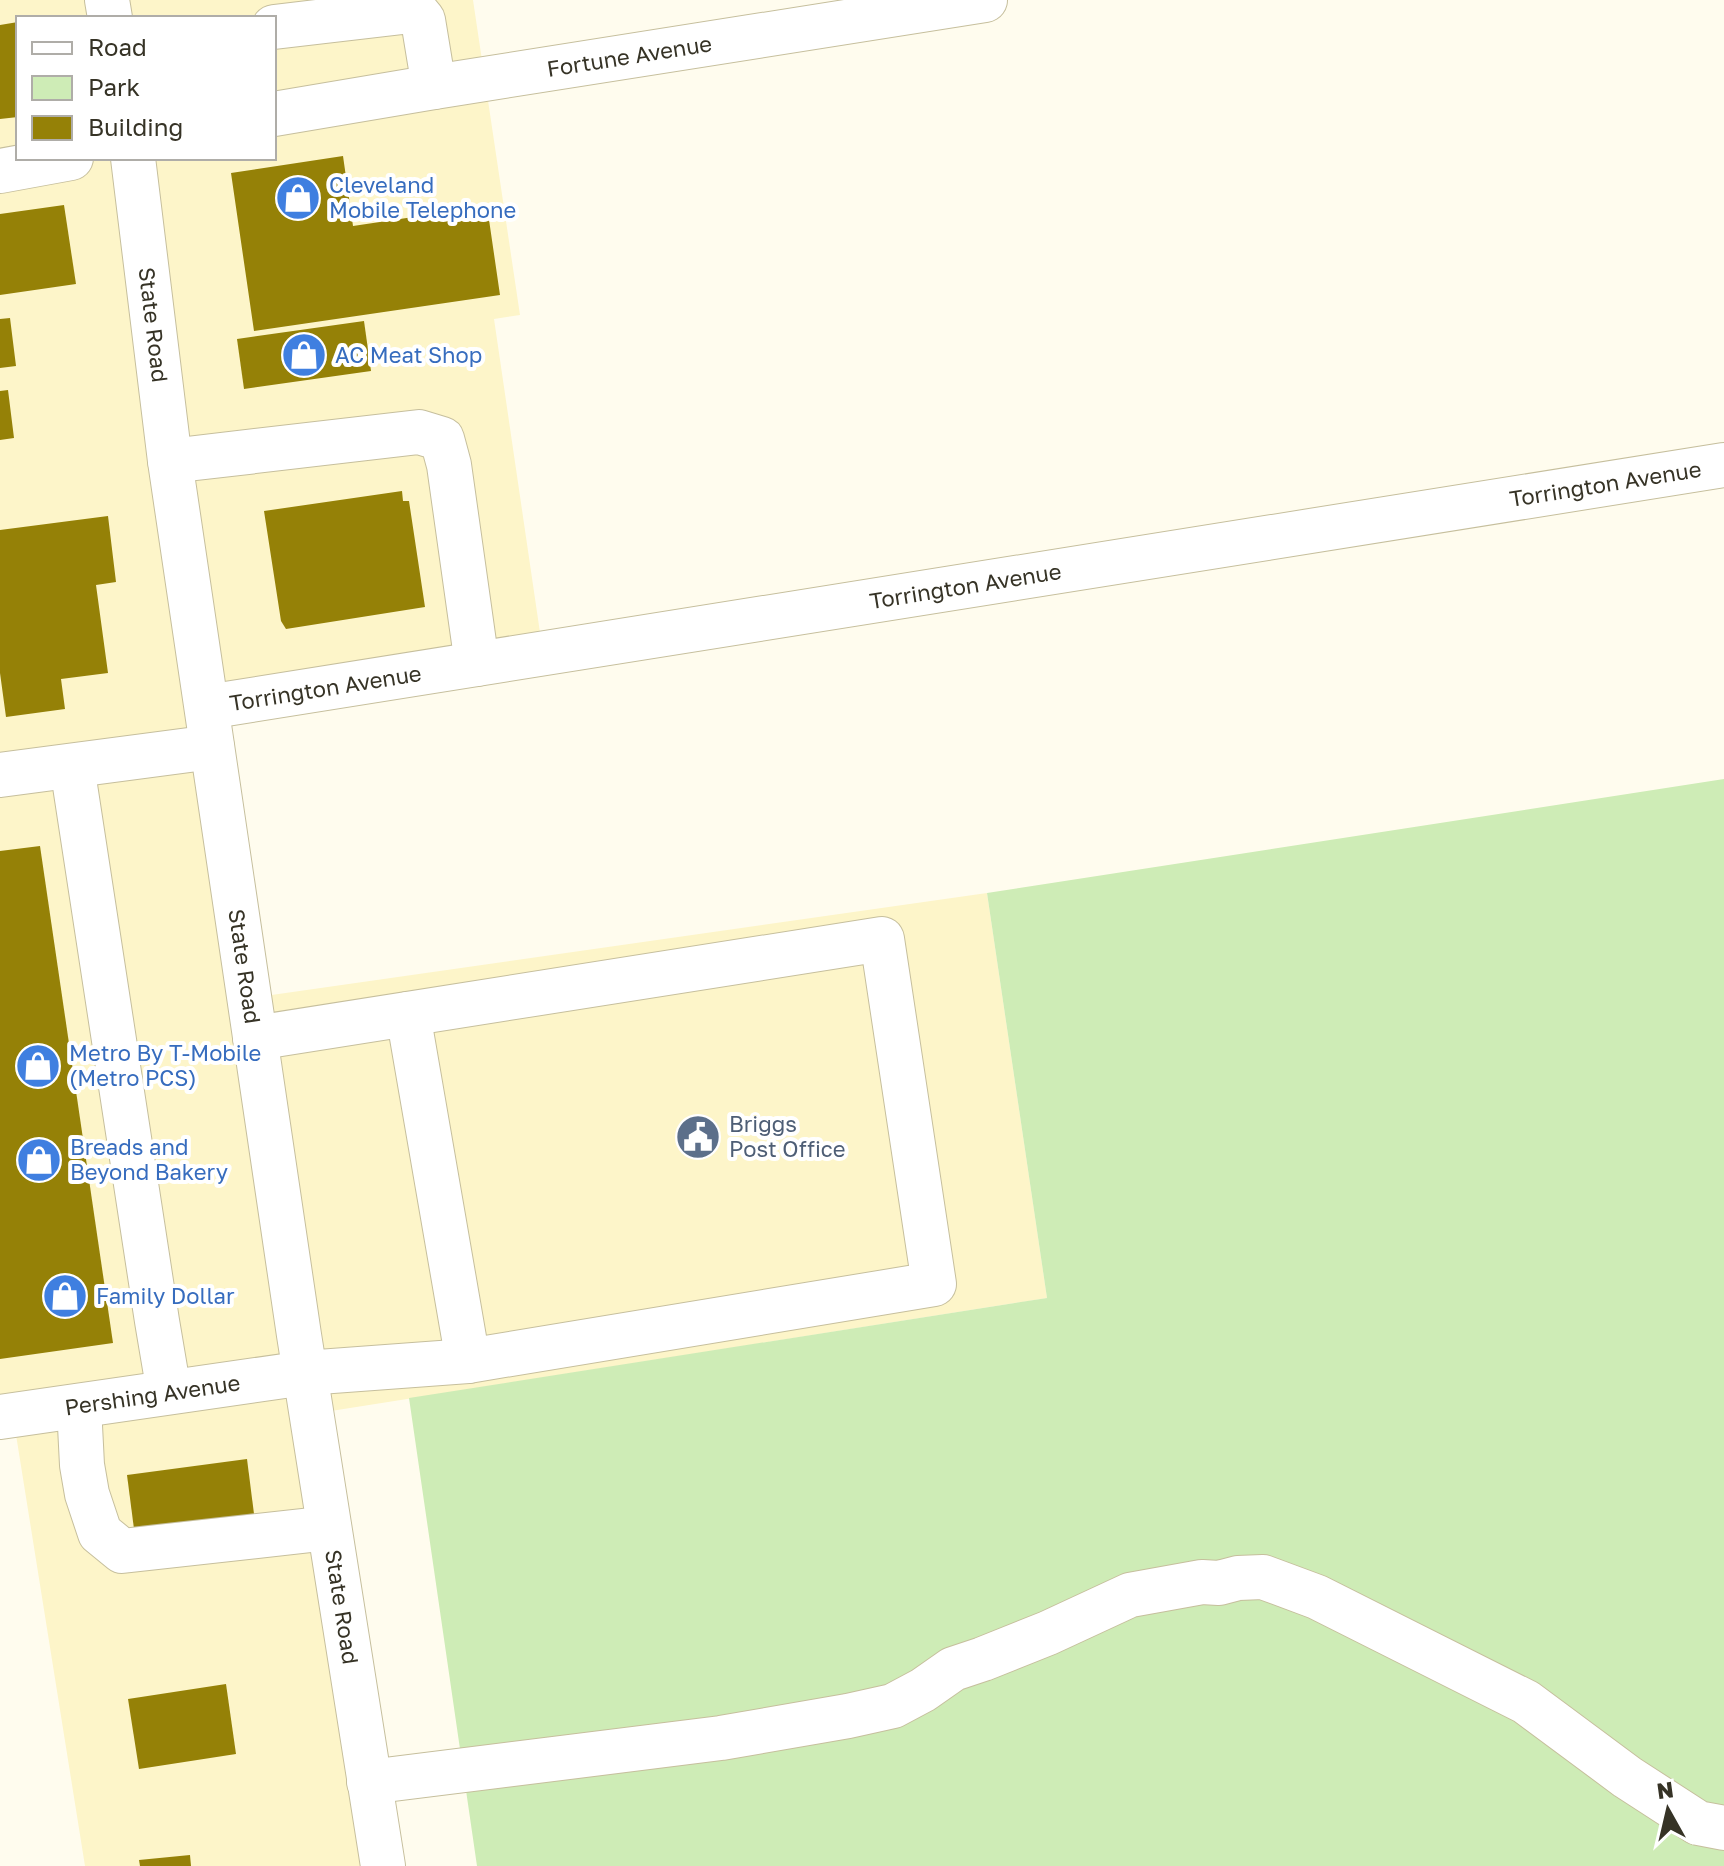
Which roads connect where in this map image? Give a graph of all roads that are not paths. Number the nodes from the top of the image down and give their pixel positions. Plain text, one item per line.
1 (985, 0) edge
2 (276, 27) edge
3 (434, 87) junction
4 (276, 114) edge
5 (60, 160) edge
6 (133, 160) edge
7 (0, 171) edge
8 (170, 461) junction
9 (1724, 465) edge
10 (477, 664) junction
11 (209, 727) junction
12 (72, 766) junction
13 (0, 775) edge
14 (408, 1014) junction
15 (255, 1038) junction
16 (468, 1361) junction
17 (305, 1373) junction
18 (169, 1392) junction
19 (79, 1406) junction
20 (0, 1417) edge
21 (329, 1528) junction
22 (369, 1782) junction
23 (1724, 1828) edge
24 (383, 1866) edge

1 - 3 street, Fortune Avenue
2 - 3 street
3 - 4 street, Fortune Avenue
5 - 7 street
6 - 8 street, State Road
8 - 10 street
8 - 11 street, State Road
9 - 10 street, Torrington Avenue
10 - 11 street, Torrington Avenue
11 - 12 street, Torrington Avenue
11 - 15 street, State Road
12 - 13 street, Torrington Avenue
12 - 18 street
14 - 15 street
14 - 16 street
14 - 16 street, Pershing Avenue
15 - 17 street, State Road
16 - 17 street, Pershing Avenue
17 - 18 street, Pershing Avenue
17 - 21 street, State Road
18 - 19 street, Pershing Avenue
19 - 20 street, Pershing Avenue
19 - 21 street
21 - 22 street, State Road
22 - 23 street
22 - 24 street, State Road

